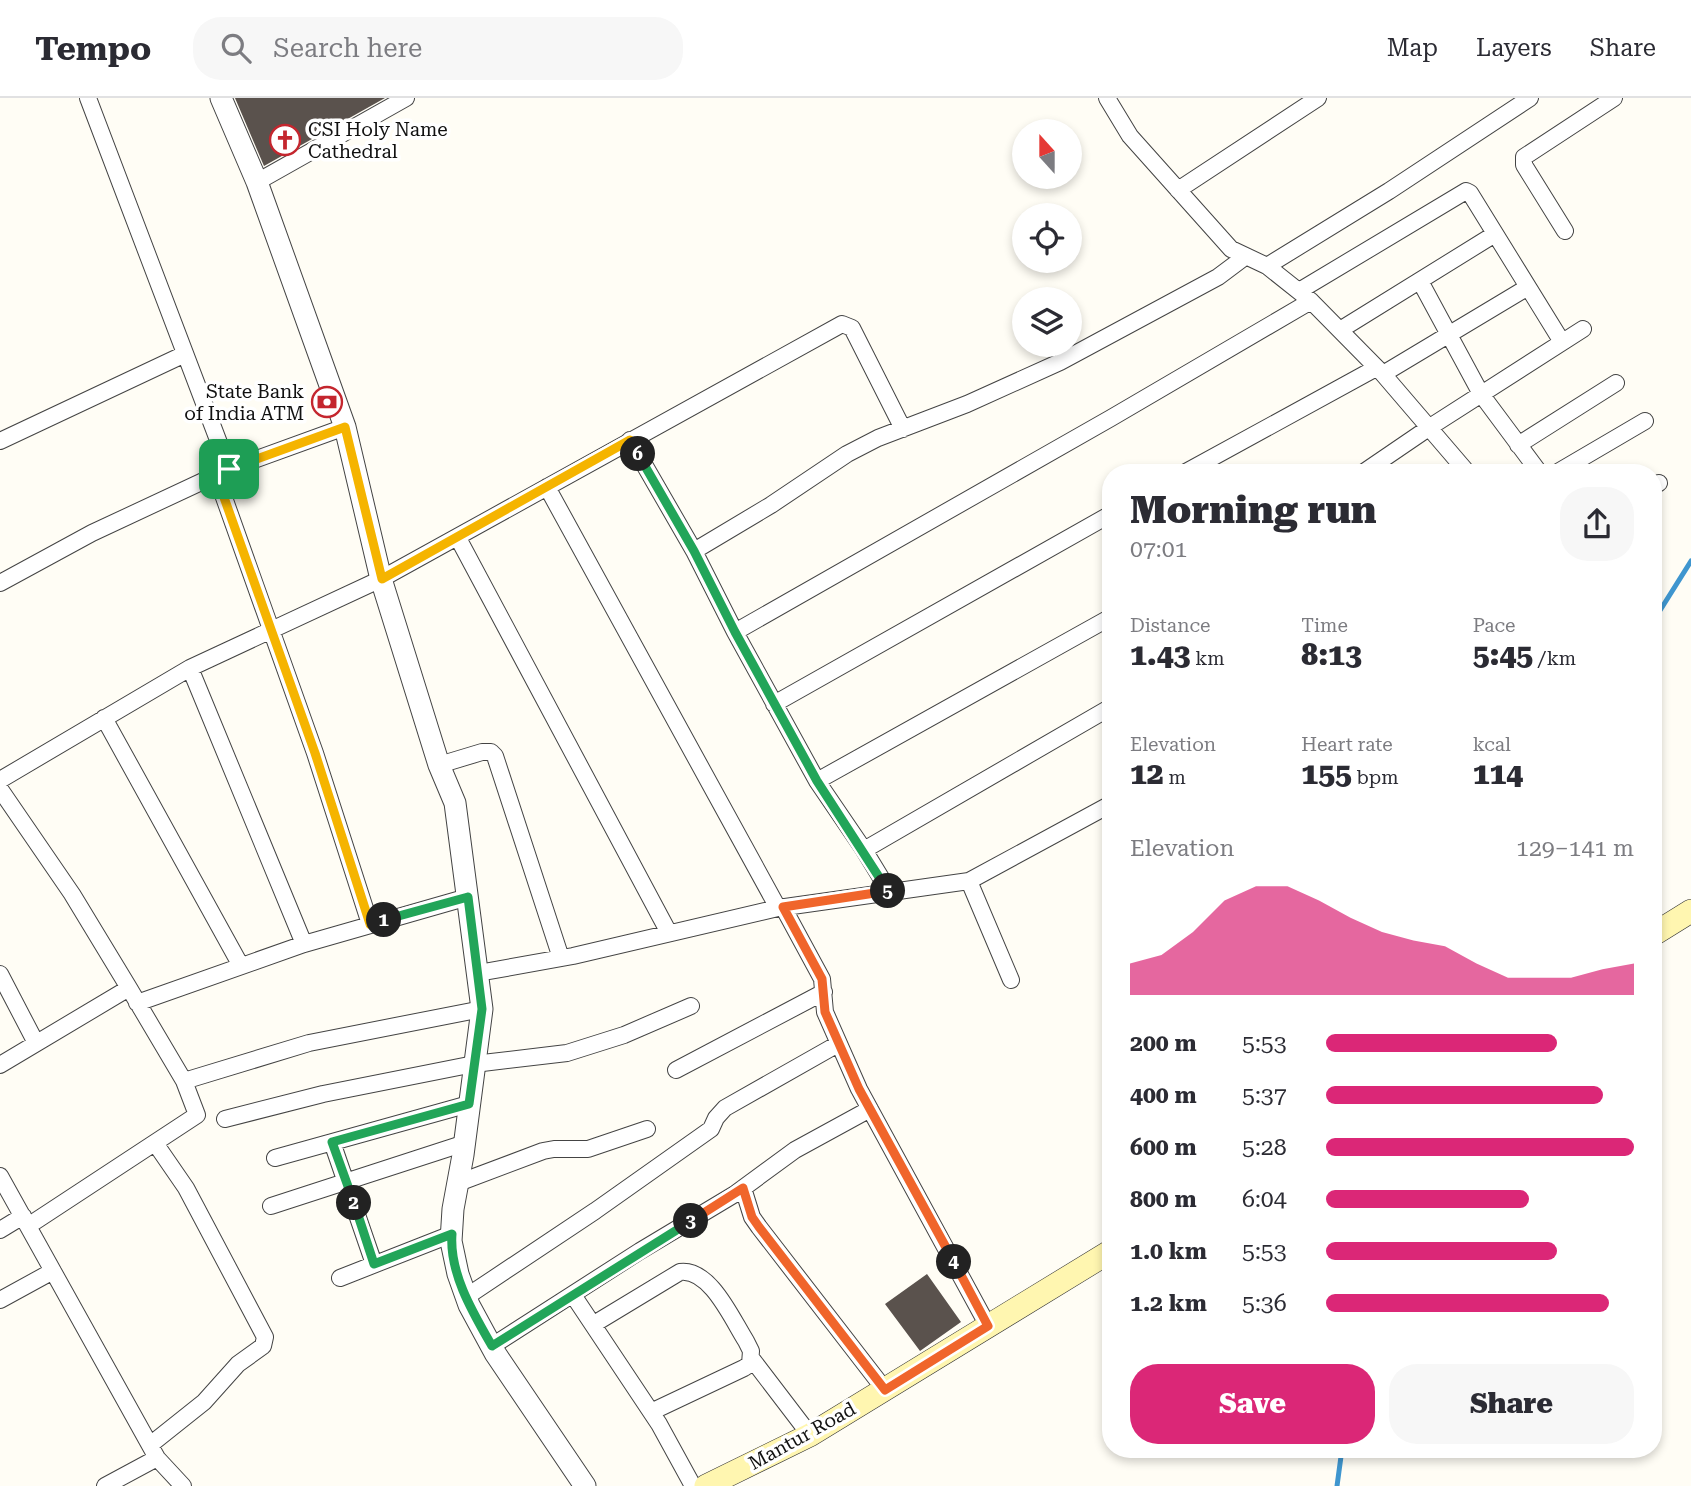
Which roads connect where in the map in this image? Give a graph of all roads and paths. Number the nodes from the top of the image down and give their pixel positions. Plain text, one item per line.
1 (88, 98) edge
2 (220, 98) edge
3 (406, 98) edge
4 (1107, 98) edge
5 (1318, 98) edge
6 (1530, 98) edge
7 (1614, 98) edge
8 (257, 182) junction
9 (1178, 190) junction
10 (1565, 231) dead end
11 (1495, 234) junction
12 (1247, 256) junction
13 (1267, 266) junction
14 (1420, 281) junction
15 (1528, 287) junction
16 (1305, 296) junction
17 (1583, 328) dead end
18 (1340, 330) junction
19 (1450, 334) junction
20 (1562, 342) junction
21 (185, 354) junction
22 (1380, 371) junction
23 (1616, 383) dead end
24 (1482, 394) junction
25 (1645, 421) dead end
26 (345, 427) junction
27 (1430, 427) junction
28 (903, 429) junction
29 (630, 440) junction
30 (0, 441) edge
31 (1518, 444) junction
32 (1201, 464) edge
33 (1376, 464) edge
34 (1460, 464) edge
35 (1533, 464) edge
36 (1572, 464) edge
37 (222, 472) junction
38 (547, 487) junction
39 (1102, 519) edge
40 (458, 538) junction
41 (694, 551) junction
42 (382, 579) junction
43 (0, 583) edge
44 (1102, 622) edge
45 (272, 630) junction
46 (735, 632) junction
47 (190, 668) junction
48 (775, 704) junction
49 (1102, 712) edge
50 (104, 719) junction
51 (439, 765) junction
52 (0, 780) edge
53 (817, 781) junction
54 (0, 789) edge
55 (1102, 809) edge
56 (864, 850) junction
57 (969, 881) junction
58 (888, 891) junction
59 (468, 897) junction
60 (781, 907) junction
61 (370, 924) junction
62 (669, 933) junction
63 (304, 944) junction
64 (561, 958) junction
65 (241, 966) junction
66 (478, 973) junction
67 (0, 974) edge
68 (1011, 980) dead end
69 (129, 988) junction
70 (824, 992) junction
71 (137, 1003) junction
72 (691, 1006) dead end
73 (482, 1009) junction
74 (36, 1043) junction
75 (838, 1044) junction
76 (0, 1065) edge
77 (474, 1065) junction
78 (676, 1070) dead end
79 (184, 1081) junction
80 (469, 1104) junction
81 (870, 1109) junction
82 (225, 1119) dead end
83 (647, 1129) dead end
84 (332, 1142) junction
85 (155, 1143) junction
86 (464, 1143) junction
87 (275, 1158) dead end
88 (0, 1176) edge
89 (346, 1182) junction
90 (458, 1183) junction
91 (743, 1188) junction
92 (271, 1206) dead end
93 (25, 1221) junction
94 (0, 1230) edge
95 (452, 1234) junction
96 (1102, 1256) edge
97 (374, 1264) junction
98 (53, 1271) junction
99 (1102, 1271) edge
100 (340, 1278) dead end
101 (573, 1295) junction
102 (466, 1297) junction
103 (0, 1300) edge
104 (594, 1324) junction
105 (988, 1326) junction
106 (492, 1346) junction
107 (752, 1359) junction
108 (885, 1390) junction
109 (652, 1412) junction
110 (810, 1435) junction
111 (154, 1451) junction
112 (105, 1486) edge
113 (183, 1486) edge
114 (585, 1486) edge
115 (693, 1486) edge
116 (706, 1486) edge
117 (740, 1486) edge

1 - 21 street
2 - 8 street
3 - 8 street
4 - 9 street
5 - 9 street
6 - 13 street
7 - 10 street
8 - 26 street
9 - 12 street
11 - 14 street
11 - 15 street
11 - 16 street
12 - 13 street
12 - 28 street
13 - 16 street
14 - 18 street
14 - 19 street
15 - 19 street
15 - 20 street
16 - 18 street
16 - 46 street
17 - 20 street
18 - 22 street
19 - 22 street
19 - 24 street
20 - 24 street
21 - 30 street
21 - 37 street
22 - 27 street
22 - 32 street
23 - 31 street
24 - 27 street
24 - 31 street
25 - 36 street
26 - 37 street
26 - 42 street
27 - 33 street
27 - 34 street
28 - 29 street
28 - 41 street
29 - 38 street
29 - 41 street
31 - 35 street
37 - 43 street
37 - 45 street
38 - 40 street
38 - 60 street
39 - 48 street
40 - 42 street
40 - 62 street
41 - 46 street
42 - 45 street
42 - 51 street
44 - 53 street
45 - 47 street
45 - 61 street
46 - 48 street
47 - 50 street
47 - 63 street
48 - 53 street
49 - 56 street
50 - 52 street
50 - 65 street
51 - 59 street
51 - 64 street
53 - 56 street
54 - 69 street
55 - 57 street
56 - 58 street
57 - 58 street
57 - 68 street
58 - 60 street
59 - 61 street
59 - 66 street
60 - 62 street
60 - 70 street
61 - 63 street
62 - 64 street
63 - 65 street
64 - 66 street
65 - 71 street
66 - 73 street
67 - 74 street
69 - 71 street
69 - 74 street
70 - 75 street
70 - 78 street
71 - 79 street
72 - 77 street
73 - 77 street
73 - 79 street
74 - 76 street
75 - 81 street
75 - 102 street
77 - 80 street
77 - 82 street
79 - 85 street
80 - 84 street
80 - 86 street
81 - 91 street
81 - 105 street
83 - 90 street
84 - 87 street
84 - 89 street
85 - 93 street
85 - 111 street
86 - 89 street
86 - 90 street
88 - 93 street
89 - 92 street
89 - 97 street
90 - 95 street
91 - 101 street
91 - 108 street
93 - 94 street
93 - 98 street
95 - 97 street
95 - 102 street
96 - 105 main road, Mantur Road
97 - 100 street
98 - 103 street
98 - 111 street
99 - 117 main road, Mantur Road
101 - 104 street
101 - 106 street
102 - 106 street
104 - 107 street
104 - 109 street
105 - 108 main road, Mantur Road
106 - 114 street
107 - 109 street
107 - 110 street
108 - 110 main road, Mantur Road
109 - 115 street
110 - 116 main road, Mantur Road
111 - 112 street
111 - 113 street

